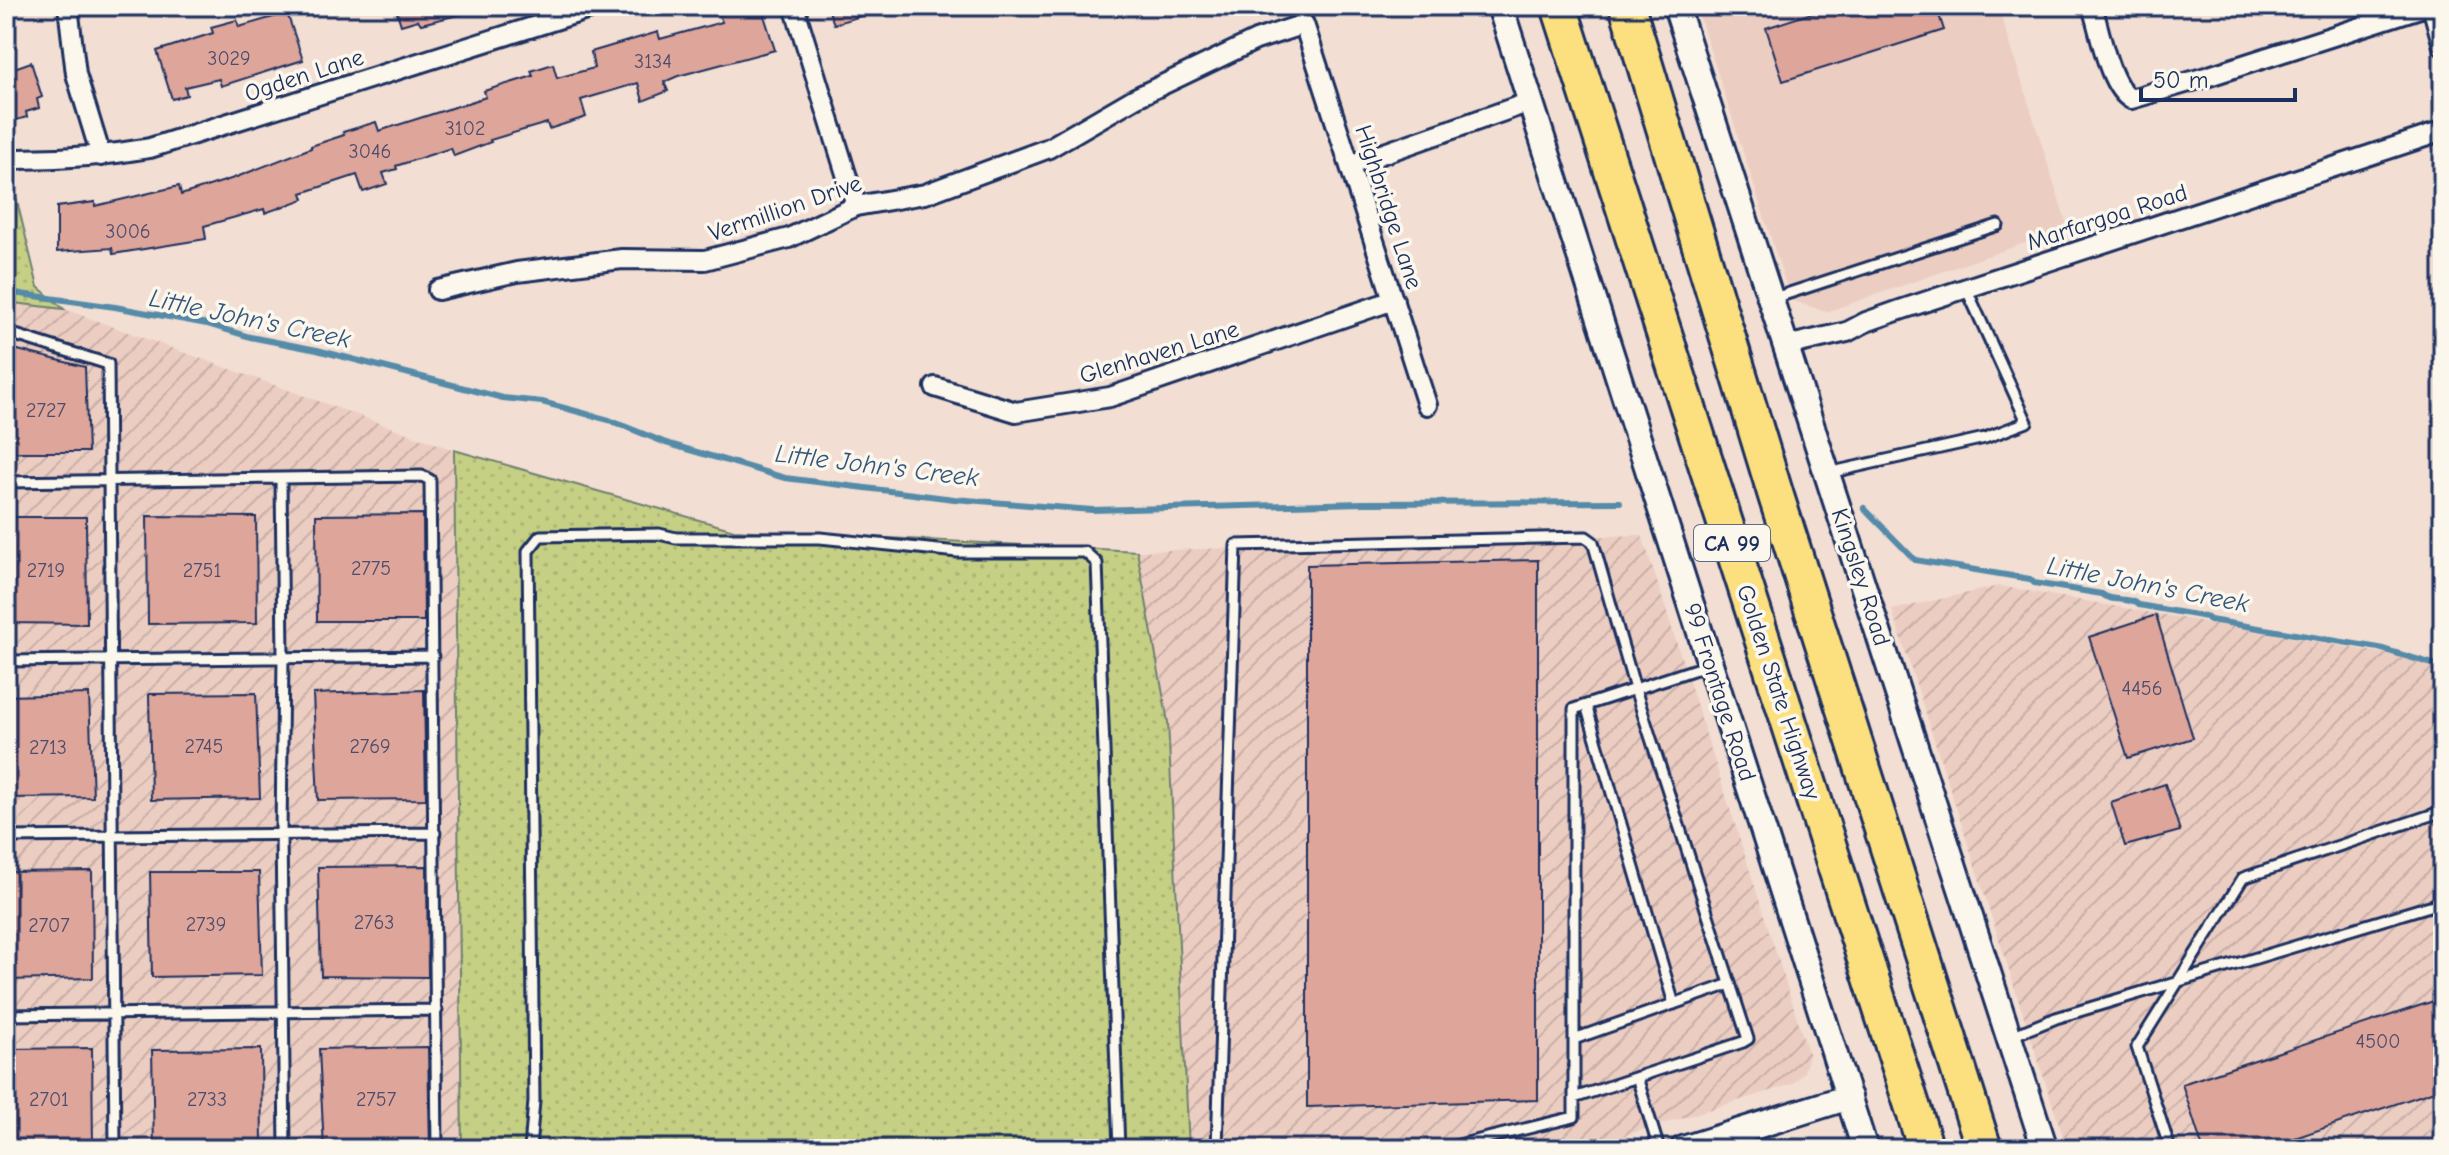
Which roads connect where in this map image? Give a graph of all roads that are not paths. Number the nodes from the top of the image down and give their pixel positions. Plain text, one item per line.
1 (68, 6) edge
2 (599, 6) edge
3 (794, 6) edge
4 (1500, 6) edge
5 (1559, 6) edge
6 (1627, 6) edge
7 (1676, 6) edge
8 (1734, 6) edge
9 (1750, 6) edge
10 (2092, 6) edge
11 (2429, 6) edge
12 (1304, 24) joint
13 (2443, 46) edge
14 (1530, 102) junction
15 (2443, 131) edge
16 (101, 156) junction
17 (18, 159) dead end
18 (1350, 165) junction
19 (856, 206) junction
20 (1998, 225) dead end
21 (1966, 288) junction
22 (438, 290) dead end
23 (1771, 299) junction
24 (1394, 300) junction
25 (6, 332) edge
26 (1786, 346) junction
27 (935, 387) dead end
28 (1427, 405) dead end
29 (1827, 473) junction
30 (281, 479) junction
31 (111, 480) junction
32 (6, 482) edge
33 (433, 656) junction
34 (283, 657) junction
35 (111, 659) junction
36 (6, 661) edge
37 (1711, 664) junction
38 (1635, 689) junction
39 (1586, 705) junction
40 (2443, 811) edge
41 (435, 833) junction
42 (281, 834) junction
43 (6, 837) edge
44 (112, 837) junction
45 (2443, 902) edge
46 (2177, 983) junction
47 (1730, 984) junction
48 (1674, 1004) junction
49 (437, 1010) junction
50 (283, 1013) junction
51 (114, 1014) junction
52 (6, 1015) edge
53 (2009, 1037) junction
54 (1574, 1039) junction
55 (1637, 1077) junction
56 (1849, 1097) junction
57 (1574, 1098) junction
58 (115, 1149) edge
59 (285, 1149) edge
60 (437, 1149) edge
61 (530, 1149) edge
62 (1119, 1149) edge
63 (1217, 1149) edge
64 (1442, 1149) edge
65 (1659, 1149) edge
66 (1683, 1149) edge
67 (1865, 1149) edge
68 (1926, 1149) edge
69 (1984, 1149) edge
70 (2045, 1149) edge
71 (2170, 1149) edge

1 - 16 street
2 - 16 street, Ogden Lane
3 - 19 street
4 - 14 street, 99 Frontage Road
5 - 68 highway, Golden State Highway / CA 99
6 - 69 highway, CA 99
7 - 23 street, Kingsley Road
8 - 9 lane
10 - 11 street
11 - 13 street
12 - 18 street, Highbridge Lane
12 - 19 street, Vermillion Drive
14 - 18 street
14 - 37 street, 99 Frontage Road
15 - 21 street, Marfargoa Road
16 - 17 street, Ogden Lane
18 - 24 street, Highbridge Lane
19 - 22 street, Vermillion Drive
20 - 23 lane
21 - 26 street, Marfargoa Road
21 - 29 lane
23 - 26 street, Kingsley Road
24 - 27 street, Glenhaven Lane
24 - 28 street, Highbridge Lane
25 - 31 lane
26 - 29 street, Kingsley Road
29 - 53 street, Kingsley Road
30 - 31 lane
30 - 33 lane
30 - 34 lane
31 - 32 lane
31 - 35 lane
33 - 34 lane
33 - 41 lane
34 - 35 lane
34 - 42 lane
35 - 36 lane
35 - 44 lane
37 - 38 lane
37 - 56 street, 99 Frontage Road
38 - 39 lane
38 - 47 lane
38 - 63 lane
39 - 48 lane
39 - 54 lane
40 - 46 lane
41 - 42 lane
41 - 49 lane
42 - 44 lane
42 - 50 lane
43 - 44 lane
44 - 51 lane
45 - 46 lane
46 - 53 lane
46 - 71 lane
47 - 48 lane
47 - 55 lane
48 - 54 lane
49 - 50 lane
49 - 60 lane
50 - 51 lane
50 - 59 lane
51 - 52 lane
51 - 58 lane
53 - 70 street, Kingsley Road
54 - 57 lane
55 - 57 lane
55 - 65 lane
56 - 66 street
56 - 67 street, 99 Frontage Road
57 - 64 lane
61 - 62 lane

